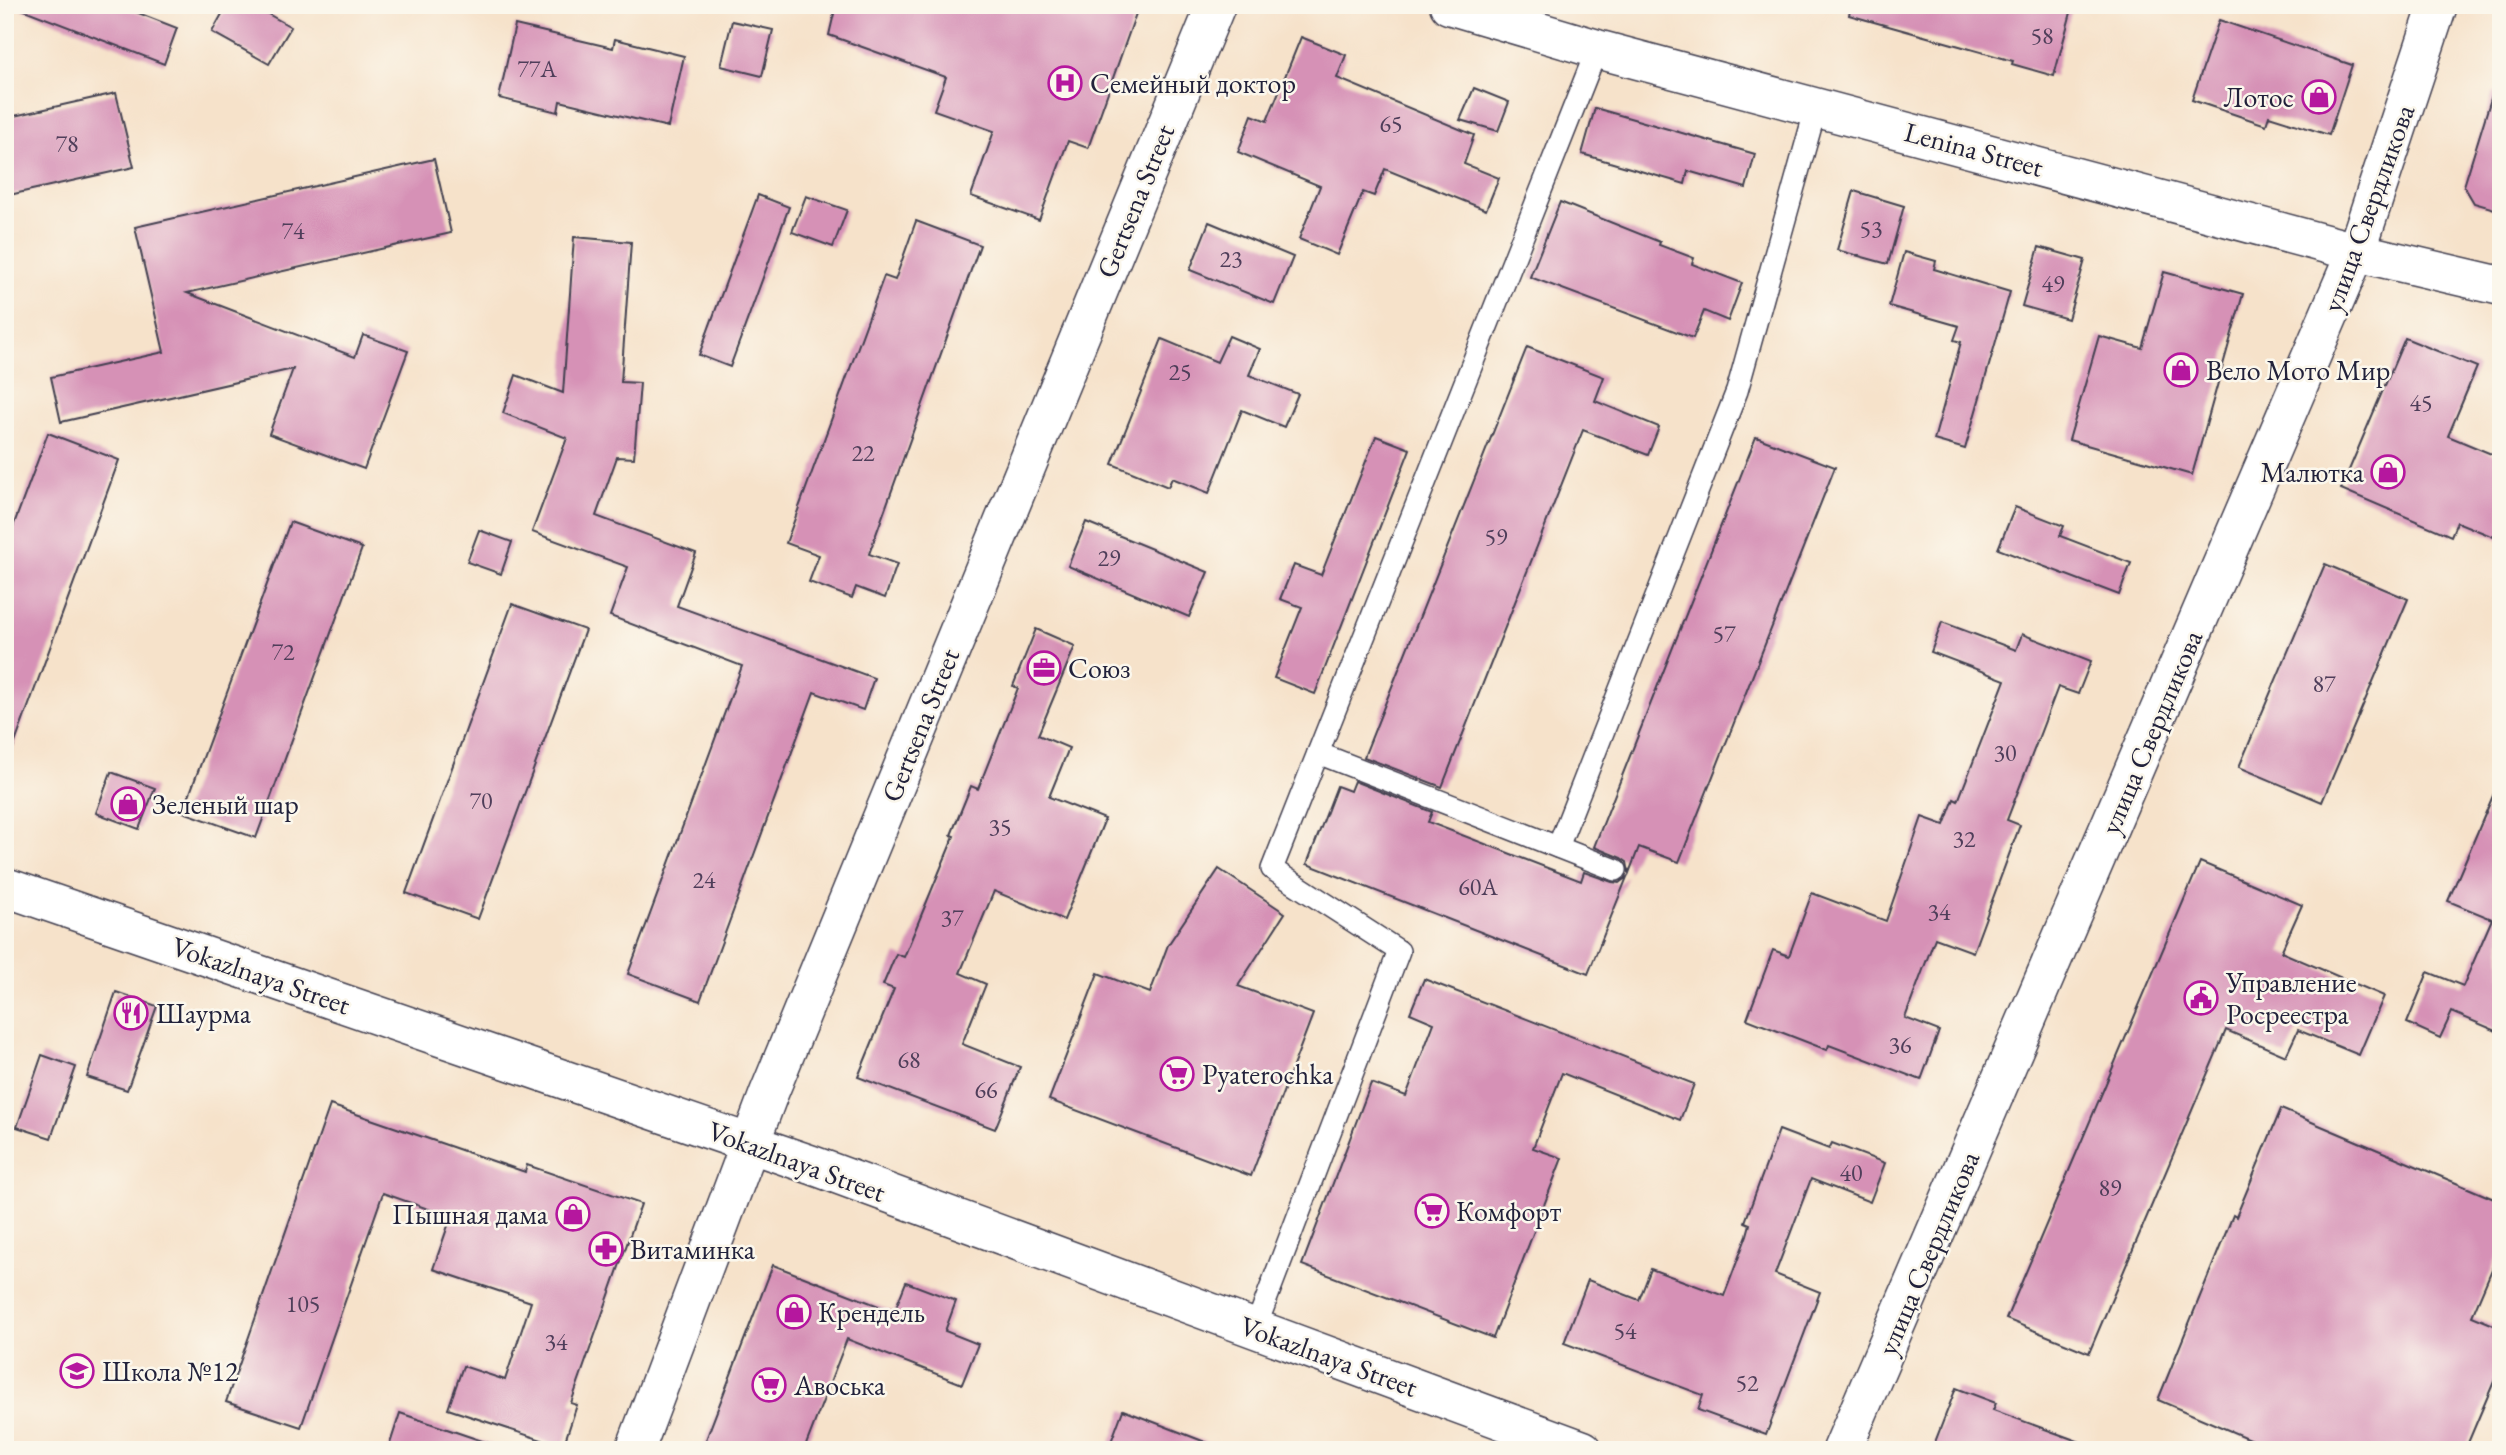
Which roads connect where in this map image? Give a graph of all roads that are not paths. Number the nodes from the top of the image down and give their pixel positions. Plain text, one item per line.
1 (1216, 5) edge
2 (1449, 5) edge
3 (2438, 5) edge
4 (1597, 49) junction
5 (1816, 108) junction
6 (2356, 252) junction
7 (2501, 286) edge
8 (1318, 753) junction
9 (1558, 847) junction
10 (1616, 870) dead end
11 (5, 887) edge
12 (750, 1144) junction
13 (1255, 1329) junction
14 (635, 1450) edge
15 (1583, 1450) edge
16 (1842, 1450) edge

1 - 12 street, Gertsena Street
2 - 4 street, Lenina Street
3 - 6 street, улица Свердликова
4 - 5 street, Lenina Street
4 - 8 lane
5 - 6 street, Lenina Street
5 - 9 lane
6 - 7 street, Lenina Street
6 - 16 street, улица Свердликова
8 - 9 lane
8 - 13 lane
9 - 10 lane
11 - 12 street, Vokazlnaya Street
12 - 13 street, Vokazlnaya Street
12 - 14 street, Gertsena Street
13 - 15 street, Vokazlnaya Street

